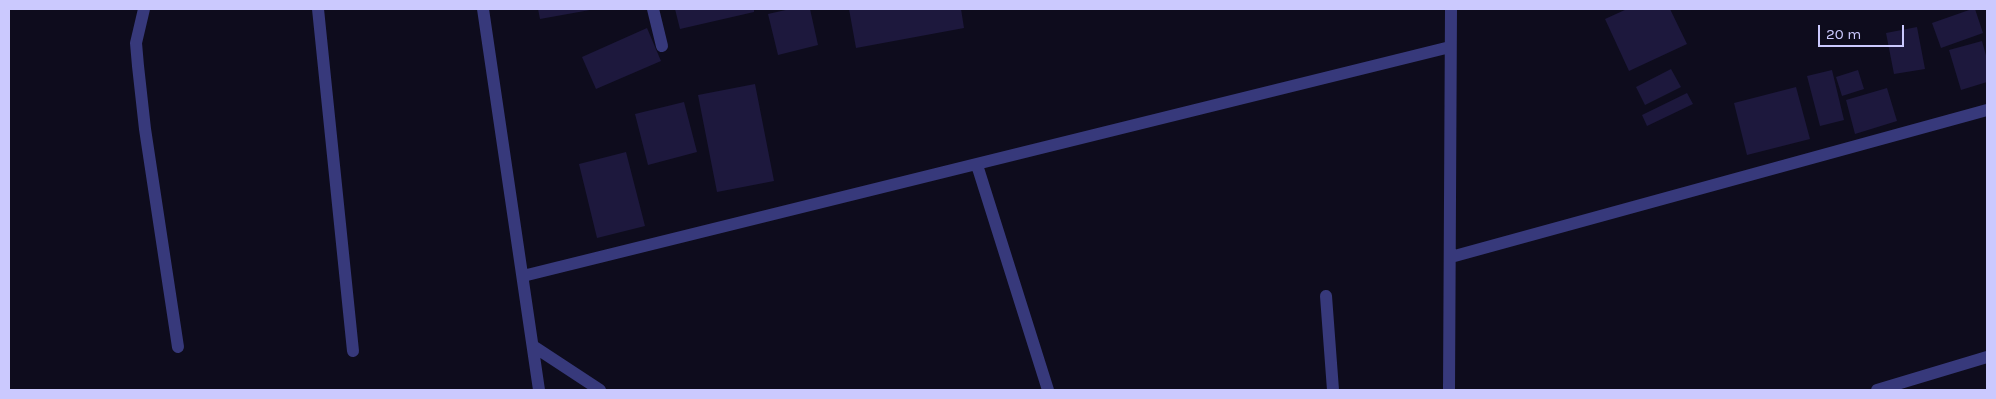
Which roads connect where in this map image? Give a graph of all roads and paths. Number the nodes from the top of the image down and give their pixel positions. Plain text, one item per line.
1 (144, 9) edge
2 (318, 9) edge
3 (483, 9) edge
4 (652, 9) edge
5 (1451, 9) edge
6 (662, 46) dead end
7 (1450, 47) junction
8 (1987, 110) edge
9 (977, 165) junction
10 (1451, 258) junction
11 (523, 276) junction
12 (1326, 296) dead end
13 (533, 346) junction
14 (178, 347) dead end
15 (353, 351) dead end
16 (1987, 358) edge
17 (1885, 389) edge
18 (539, 390) edge
19 (600, 390) edge
20 (1048, 390) edge
21 (1333, 390) edge
22 (1449, 390) edge

1 - 14 street
2 - 15 street
3 - 11 street
4 - 6 street
5 - 7 street
7 - 9 street
7 - 10 street
8 - 10 street
9 - 11 street
9 - 20 street
10 - 22 street
11 - 13 street
12 - 21 street
13 - 18 street
13 - 19 street
16 - 17 street

